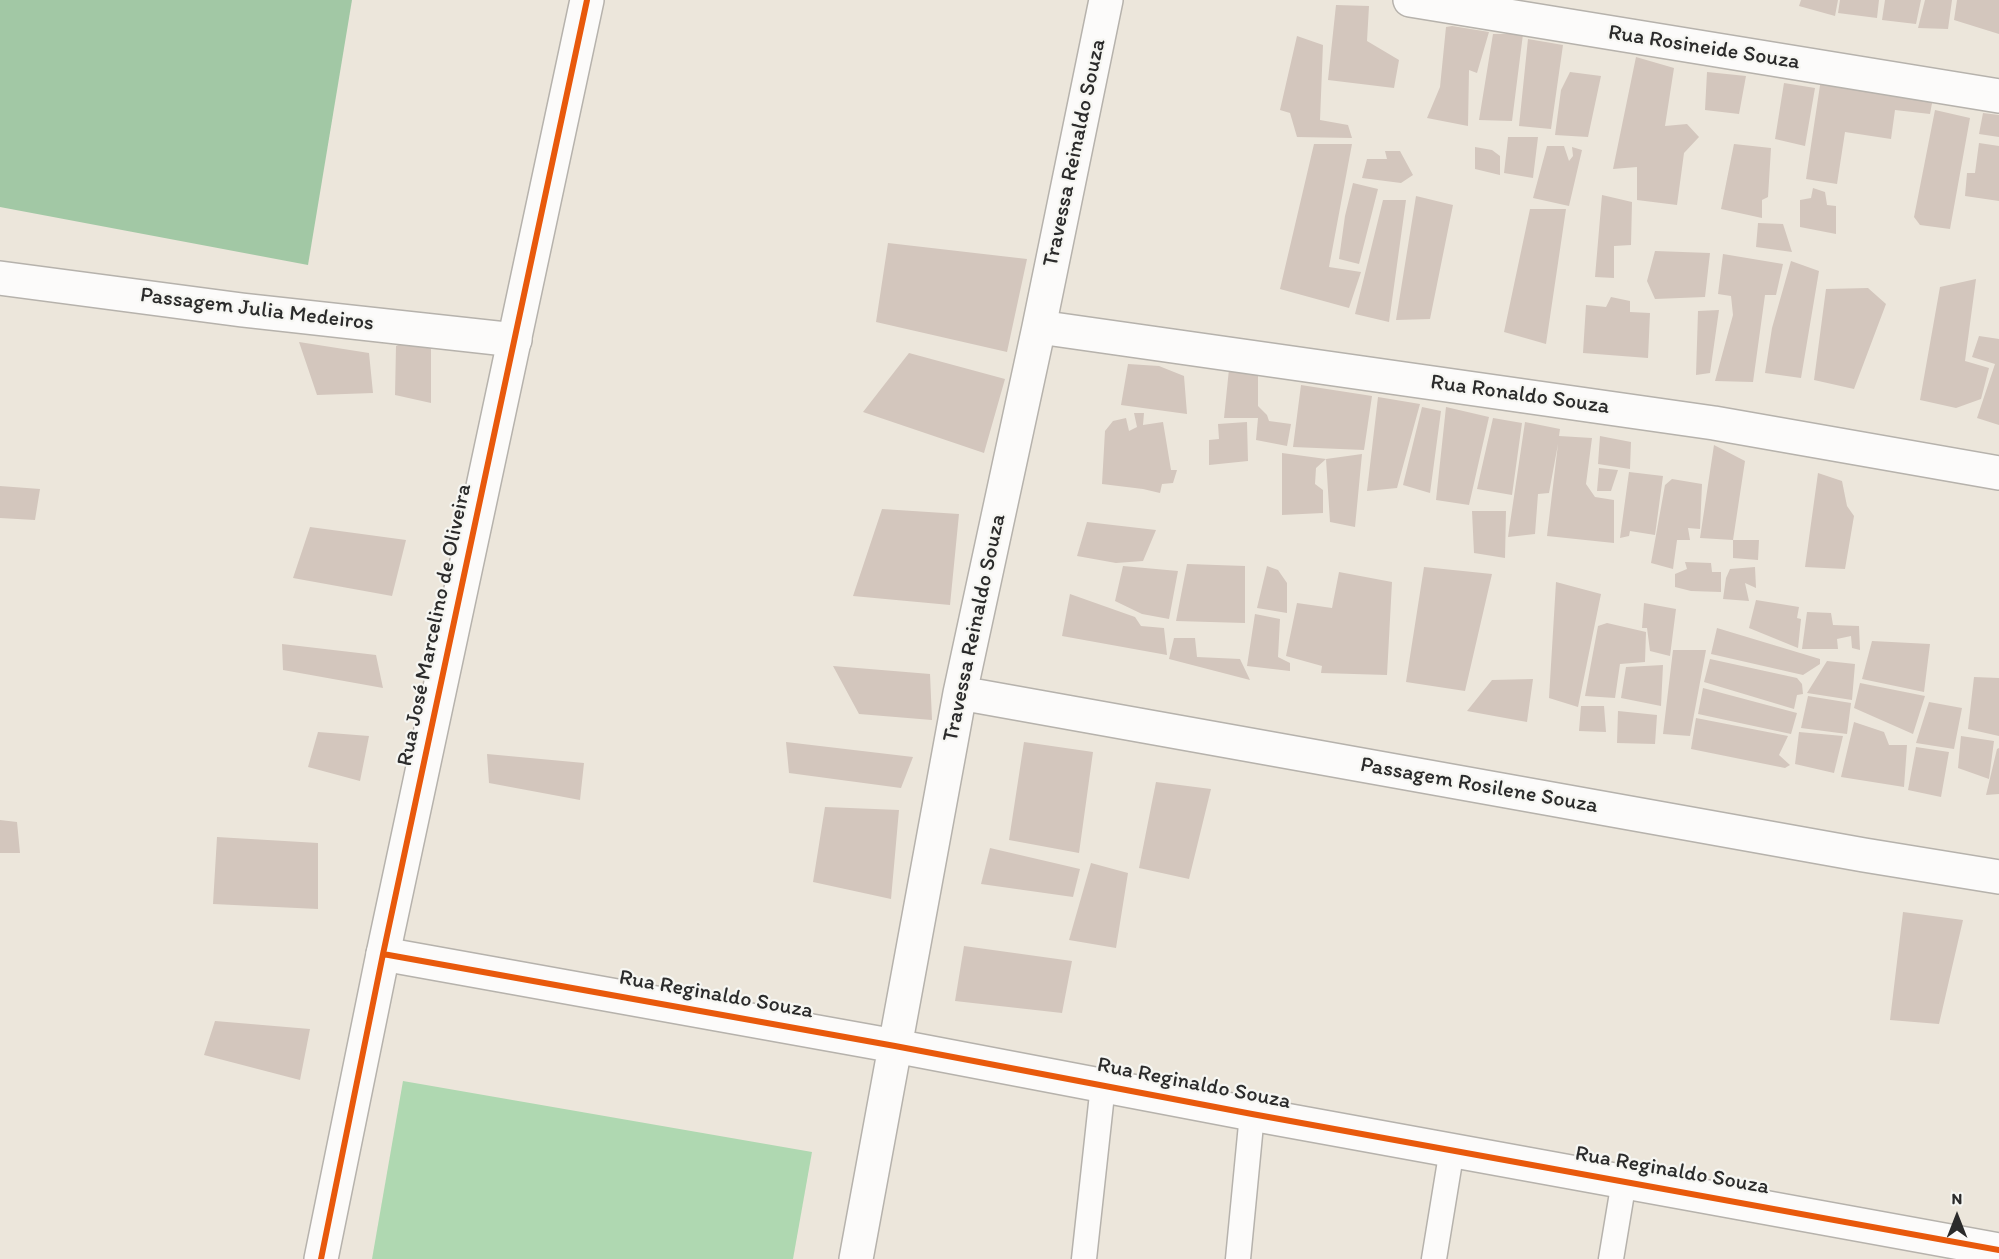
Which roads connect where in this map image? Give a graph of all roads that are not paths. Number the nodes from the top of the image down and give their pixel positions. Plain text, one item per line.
1 (587, 0) edge
2 (1106, 0) edge
3 (1410, 0) edge
4 (1999, 96) edge
5 (0, 279) edge
6 (1039, 327) junction
7 (515, 340) junction
8 (1999, 473) edge
9 (960, 693) junction
10 (1999, 877) edge
11 (382, 954) junction
12 (895, 1046) junction
13 (1103, 1085) junction
14 (1252, 1114) junction
15 (1452, 1149) junction
16 (1624, 1181) junction
17 (1999, 1250) edge
18 (321, 1259) edge
19 (856, 1259) edge
20 (1084, 1259) edge
21 (1238, 1259) edge
22 (1434, 1259) edge
23 (1611, 1259) edge

1 - 7 street, Rua José Marcelino de Oliveira
2 - 6 street, Travessa Reinaldo Souza
3 - 4 street, Rua Rosineide Souza
5 - 7 street, Passagem Julia Medeiros
6 - 8 street, Rua Ronaldo Souza
6 - 9 street, Travessa Reinaldo Souza
7 - 11 street, Rua José Marcelino de Oliveira
9 - 10 street, Passagem Rosilene Souza
9 - 12 street, Travessa Reinaldo Souza
11 - 12 street, Rua Reginaldo Souza
11 - 18 street, Rua José Marcelino de Oliveira
12 - 13 street, Rua Reginaldo Souza
12 - 19 street, Travessa Reinaldo Souza
13 - 14 street, Rua Reginaldo Souza
13 - 20 lane
14 - 15 street, Rua Reginaldo Souza
14 - 21 lane
15 - 16 street, Rua Reginaldo Souza
15 - 22 lane
16 - 17 street, Rua Reginaldo Souza
16 - 23 lane

